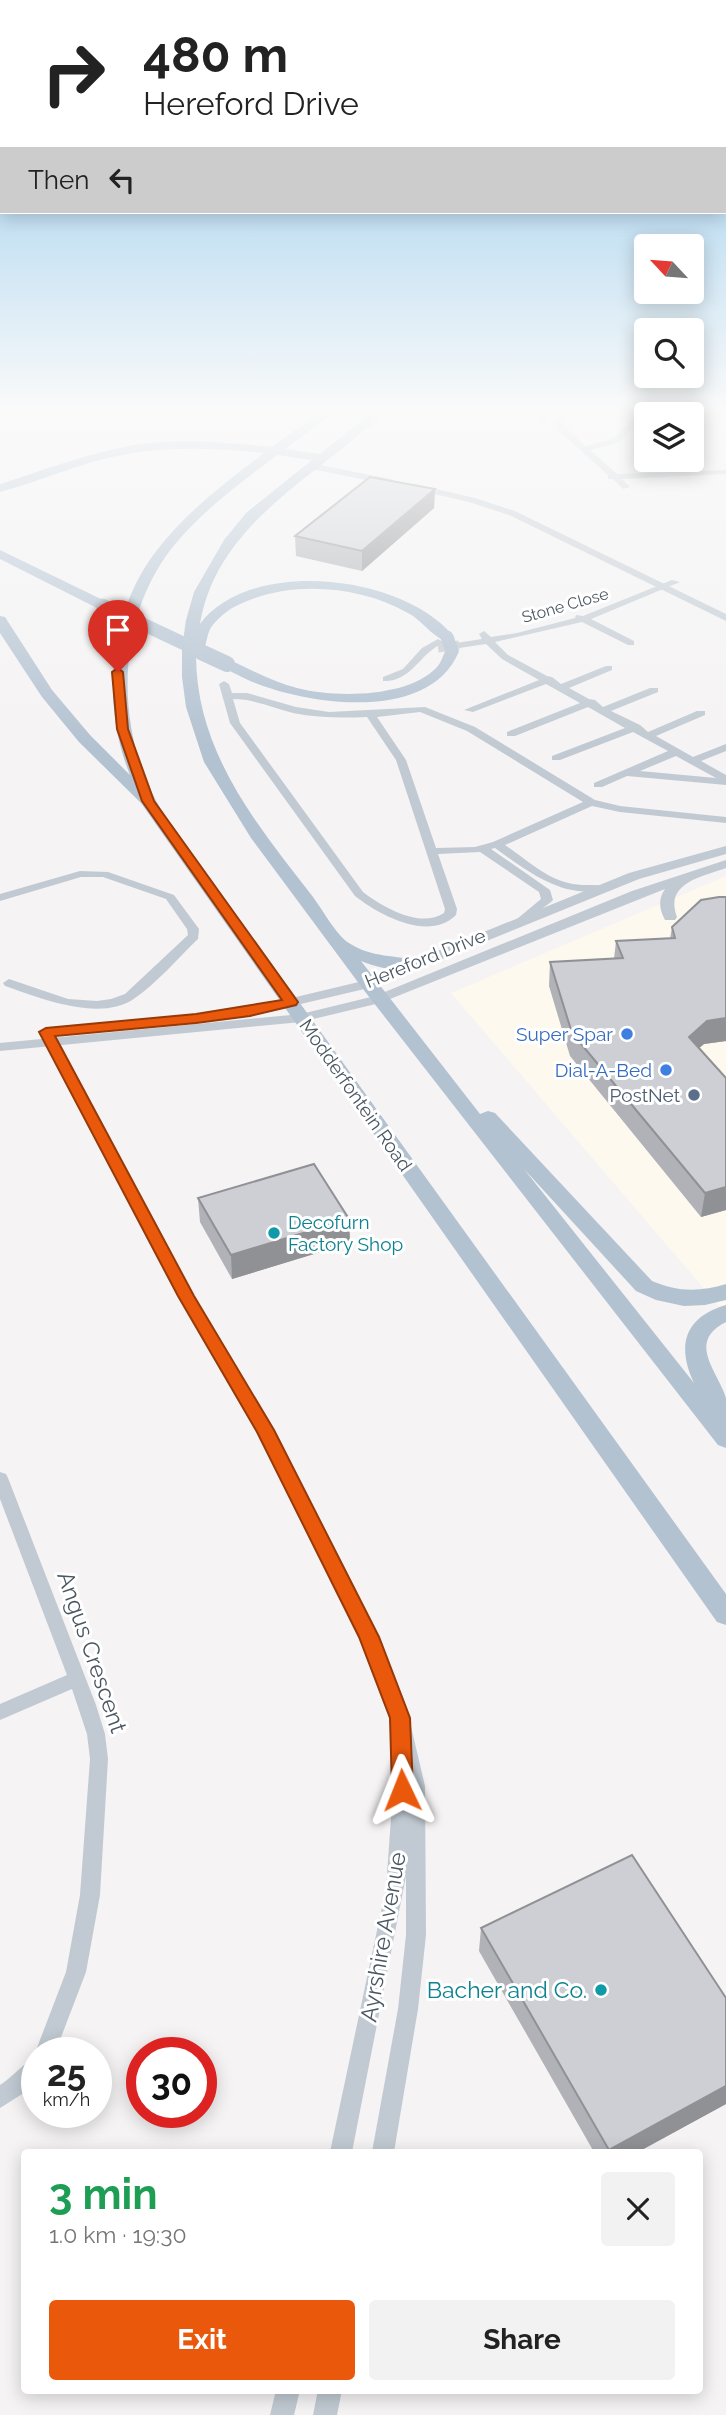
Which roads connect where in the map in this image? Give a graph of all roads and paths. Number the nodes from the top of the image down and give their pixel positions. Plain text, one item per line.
1 (191, 521) edge
2 (246, 521) edge
3 (527, 521) edge
4 (543, 521) edge
5 (0, 554) edge
6 (661, 582) junction
7 (726, 609) edge
8 (582, 615) junction
9 (726, 618) edge
10 (0, 620) edge
11 (502, 635) junction
12 (486, 637) junction
13 (635, 642) dead end
14 (449, 644) junction
15 (524, 665) junction
16 (609, 668) dead end
17 (189, 677) junction
18 (386, 679) dead end
19 (549, 679) junction
20 (563, 687) junction
21 (654, 690) dead end
22 (591, 702) junction
23 (469, 710) dead end
24 (606, 710) junction
25 (701, 713) dead end
26 (370, 715) junction
27 (636, 727) junction
28 (511, 734) dead end
29 (649, 735) junction
30 (726, 747) edge
31 (678, 751) junction
32 (556, 758) dead end
33 (694, 760) junction
34 (626, 773) junction
35 (726, 780) edge
36 (598, 785) dead end
37 (148, 801) junction
38 (591, 802) junction
39 (726, 820) edge
40 (497, 844) junction
41 (482, 848) junction
42 (726, 850) edge
43 (432, 851) junction
44 (726, 864) edge
45 (686, 876) junction
46 (603, 888) junction
47 (637, 894) junction
48 (0, 898) edge
49 (670, 917) dead end
50 (523, 919) junction
51 (488, 933) junction
52 (340, 946) junction
53 (414, 965) junction
54 (9, 983) dead end
55 (374, 991) junction
56 (296, 1010) junction
57 (0, 1036) edge
58 (49, 1037) junction
59 (0, 1046) edge
60 (443, 1080) junction
61 (726, 1292) edge
62 (726, 1314) edge
63 (726, 1418) edge
64 (726, 1438) edge
65 (0, 1478) edge
66 (726, 1614) edge
67 (77, 1679) junction
68 (0, 1712) edge
69 (400, 1718) junction
70 (52, 2037) edge
71 (21, 2083) edge
72 (0, 2097) edge
73 (342, 2149) edge
74 (384, 2149) edge
75 (287, 2394) edge
76 (329, 2394) edge
77 (282, 2415) edge
78 (325, 2415) edge

1 - 37 main road, Modderfontein Road
2 - 17 main road
3 - 6 street
4 - 6 street
5 - 14 main road, bridge
6 - 7 street
6 - 8 street, Stone Close
6 - 9 street
8 - 11 street, Stone Close
8 - 13 street
10 - 37 main road
11 - 12 street, Stone Close
11 - 15 street
12 - 14 street
12 - 15 street
14 - 17 main road
14 - 18 street
15 - 19 street
16 - 20 street
17 - 52 main road
19 - 20 street
19 - 23 street
20 - 22 street
21 - 24 street
22 - 24 street
22 - 28 street
24 - 27 street
25 - 29 street
26 - 38 street
26 - 43 street
26 - 43 street
27 - 29 street
27 - 32 street
29 - 31 street
30 - 33 street
31 - 33 street
31 - 34 street
33 - 35 street
34 - 35 street
34 - 36 street
37 - 56 main road, Modderfontein Road
38 - 39 street
38 - 40 street
40 - 41 street
40 - 46 street
41 - 43 street
41 - 50 street
42 - 46 street, Hereford Drive
44 - 45 street, Hereford Drive
45 - 47 street, Hereford Drive
45 - 49 street
46 - 50 street, Hereford Drive
47 - 51 street
47 - 55 street, Hereford Drive
48 - 54 street
50 - 51 street, Hereford Drive
51 - 53 street, Hereford Drive
52 - 53 main road
52 - 55 main road
53 - 55 street, Hereford Drive
55 - 56 street, Hereford Drive
55 - 60 main road
56 - 58 street, Hereford Drive
56 - 66 main road, Modderfontein Road
57 - 58 street, Hereford Drive
58 - 59 street, Hereford Drive
58 - 69 street, Ayrshire Avenue
60 - 61 main road
60 - 64 main road
62 - 63 main road
65 - 67 street, Angus Crescent
67 - 68 street
67 - 70 street, Angus Crescent
69 - 73 street, Ayrshire Avenue
69 - 74 street, Ayrshire Avenue
71 - 72 street
75 - 77 street
76 - 78 street

